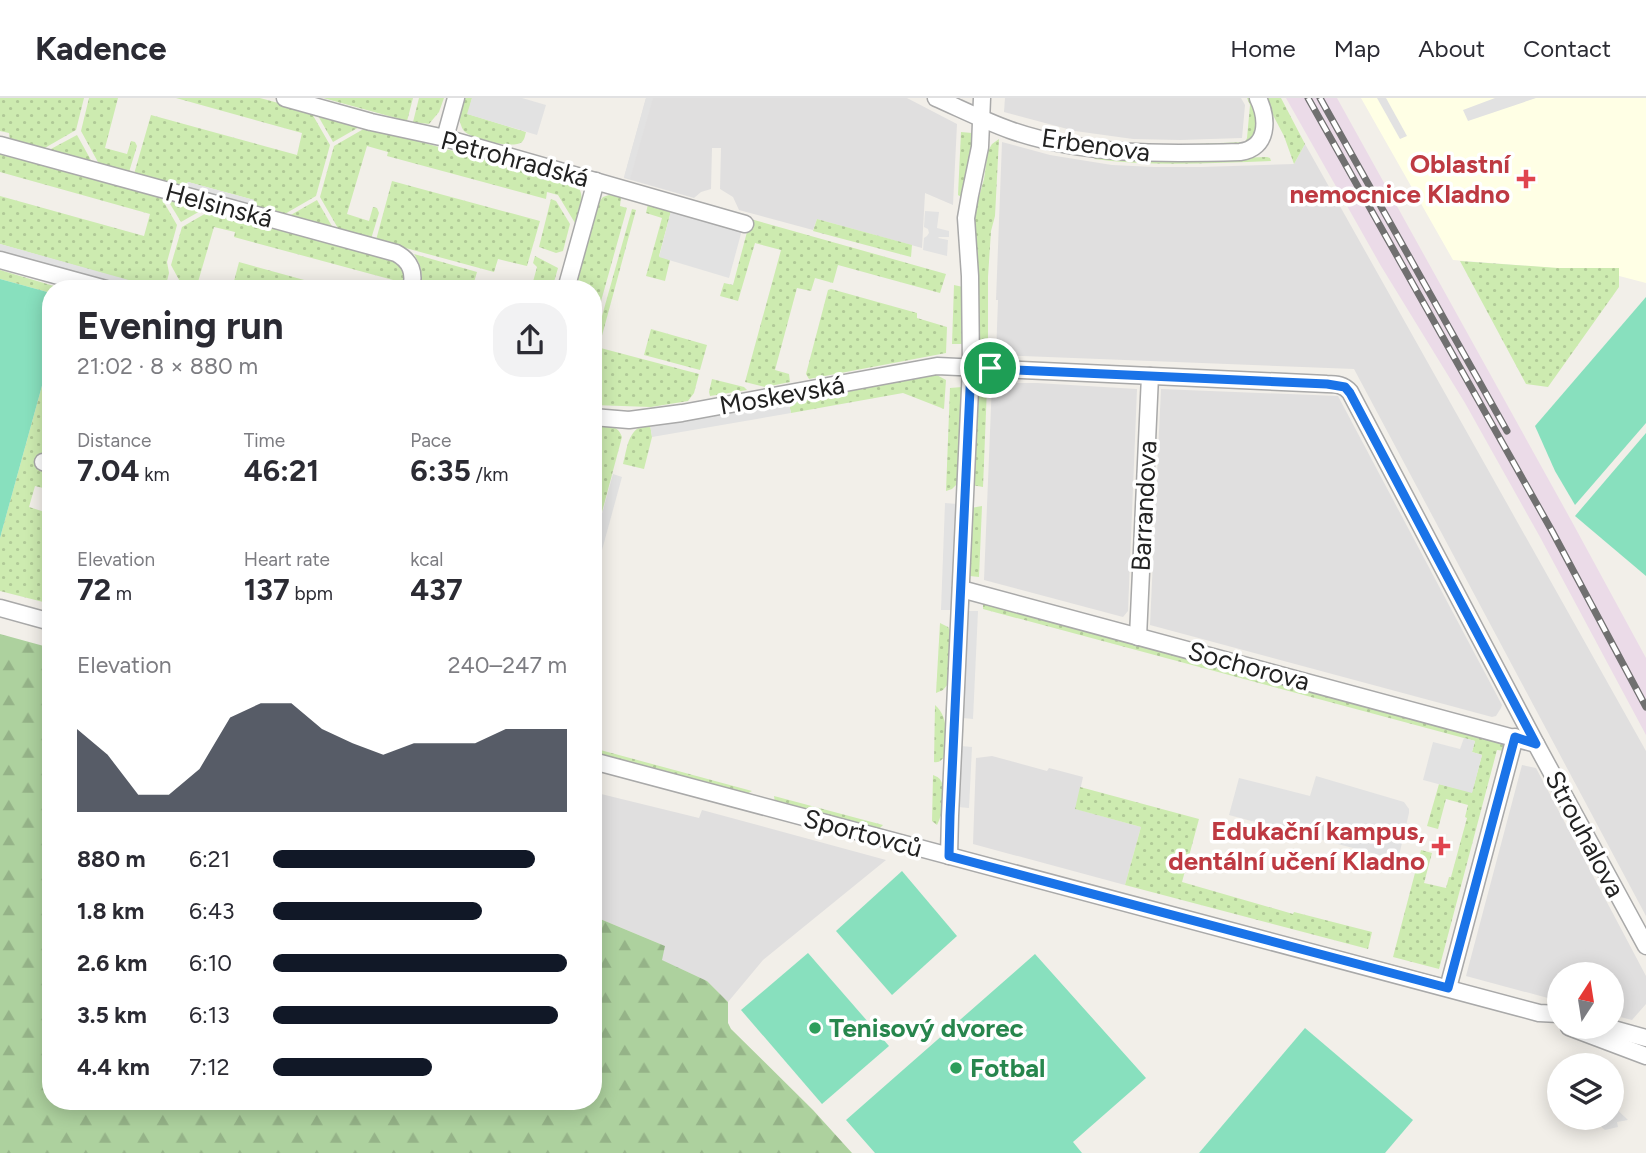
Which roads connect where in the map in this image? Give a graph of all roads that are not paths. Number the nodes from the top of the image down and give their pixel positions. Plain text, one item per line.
1 (285, 98) edge
2 (456, 98) edge
3 (936, 98) edge
4 (982, 98) edge
5 (1258, 98) edge
6 (981, 117) junction
7 (446, 138) junction
8 (0, 145) edge
9 (596, 181) junction
10 (745, 224) dead end
11 (0, 260) edge
12 (73, 280) edge
13 (412, 280) edge
14 (568, 280) edge
15 (971, 368) junction
16 (1150, 376) junction
17 (602, 418) edge
18 (961, 590) junction
19 (0, 608) edge
20 (42, 620) edge
21 (1138, 637) junction
22 (1515, 737) junction
23 (1536, 744) junction
24 (602, 763) edge
25 (949, 856) junction
26 (1646, 946) edge
27 (1448, 988) junction
28 (1539, 1013) junction
29 (1547, 1013) edge
30 (1547, 1019) edge
31 (1624, 1032) edge
32 (1646, 1038) edge
33 (1604, 1040) edge
34 (1646, 1056) edge

1 - 7 street, Petrohradská
2 - 7 street
3 - 6 street, Erbenova
4 - 6 street
5 - 6 street, Erbenova
6 - 15 street
7 - 9 street, Petrohradská
8 - 13 street, Helsinská
9 - 10 street, Petrohradská
9 - 14 street
11 - 12 street
15 - 16 street, Strouhalova
15 - 17 street, Moskevská
15 - 18 street
16 - 21 street, Barrandova
16 - 23 street, Strouhalova
18 - 21 street, Sochorova
18 - 25 street
19 - 20 street
21 - 22 street, Sochorova
22 - 23 street, Sochorova
22 - 27 street
23 - 26 street, Strouhalova
24 - 25 street, Sportovců
25 - 27 street, Sportovců
27 - 28 street, Sportovců
28 - 29 street, Sportovců
28 - 30 street, Sportovců
31 - 32 street
33 - 34 street

